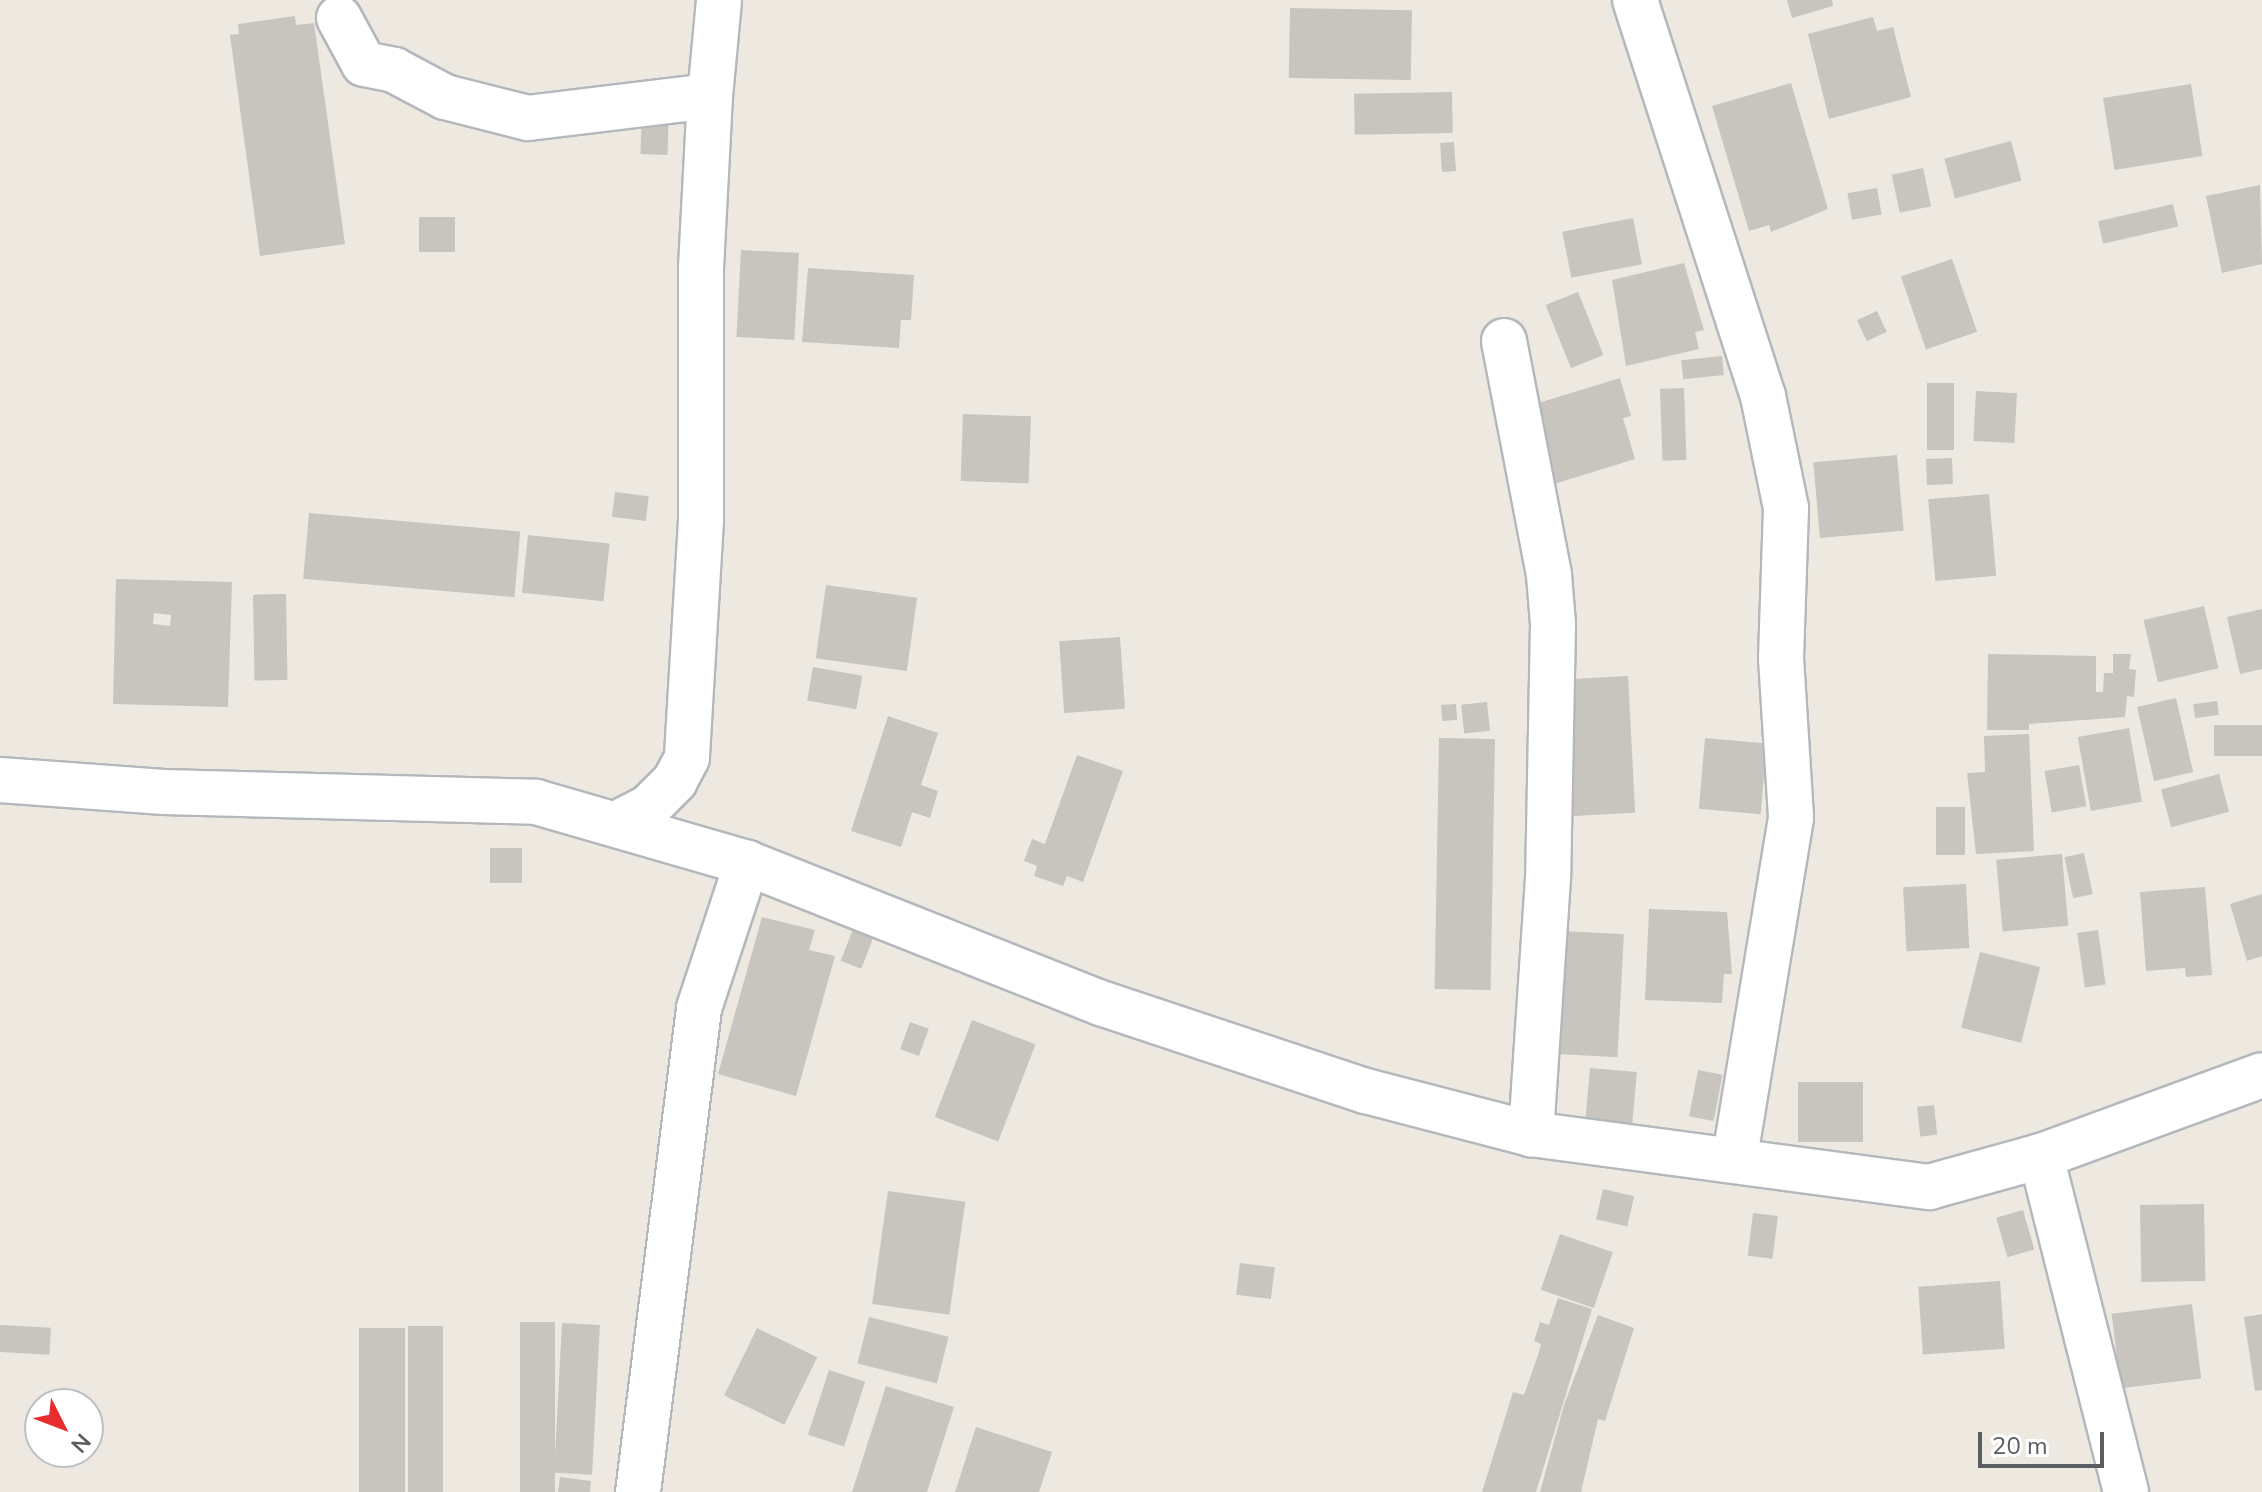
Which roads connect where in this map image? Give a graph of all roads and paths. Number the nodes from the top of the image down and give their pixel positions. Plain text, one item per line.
1 (719, 0) edge
2 (1635, 0) edge
3 (339, 18) dead end
4 (710, 96) junction
5 (1504, 341) dead end
6 (0, 780) edge
7 (620, 822) junction
8 (747, 863) junction
9 (2262, 1075) edge
10 (1531, 1134) junction
11 (2041, 1156) junction
12 (1735, 1158) junction
13 (638, 1492) edge
14 (2126, 1492) edge

1 - 4 street
2 - 12 street
3 - 4 street
4 - 7 street
5 - 10 street
6 - 7 street
7 - 8 street
8 - 10 street
8 - 13 street
9 - 11 street
10 - 12 street
11 - 12 street
11 - 14 street

